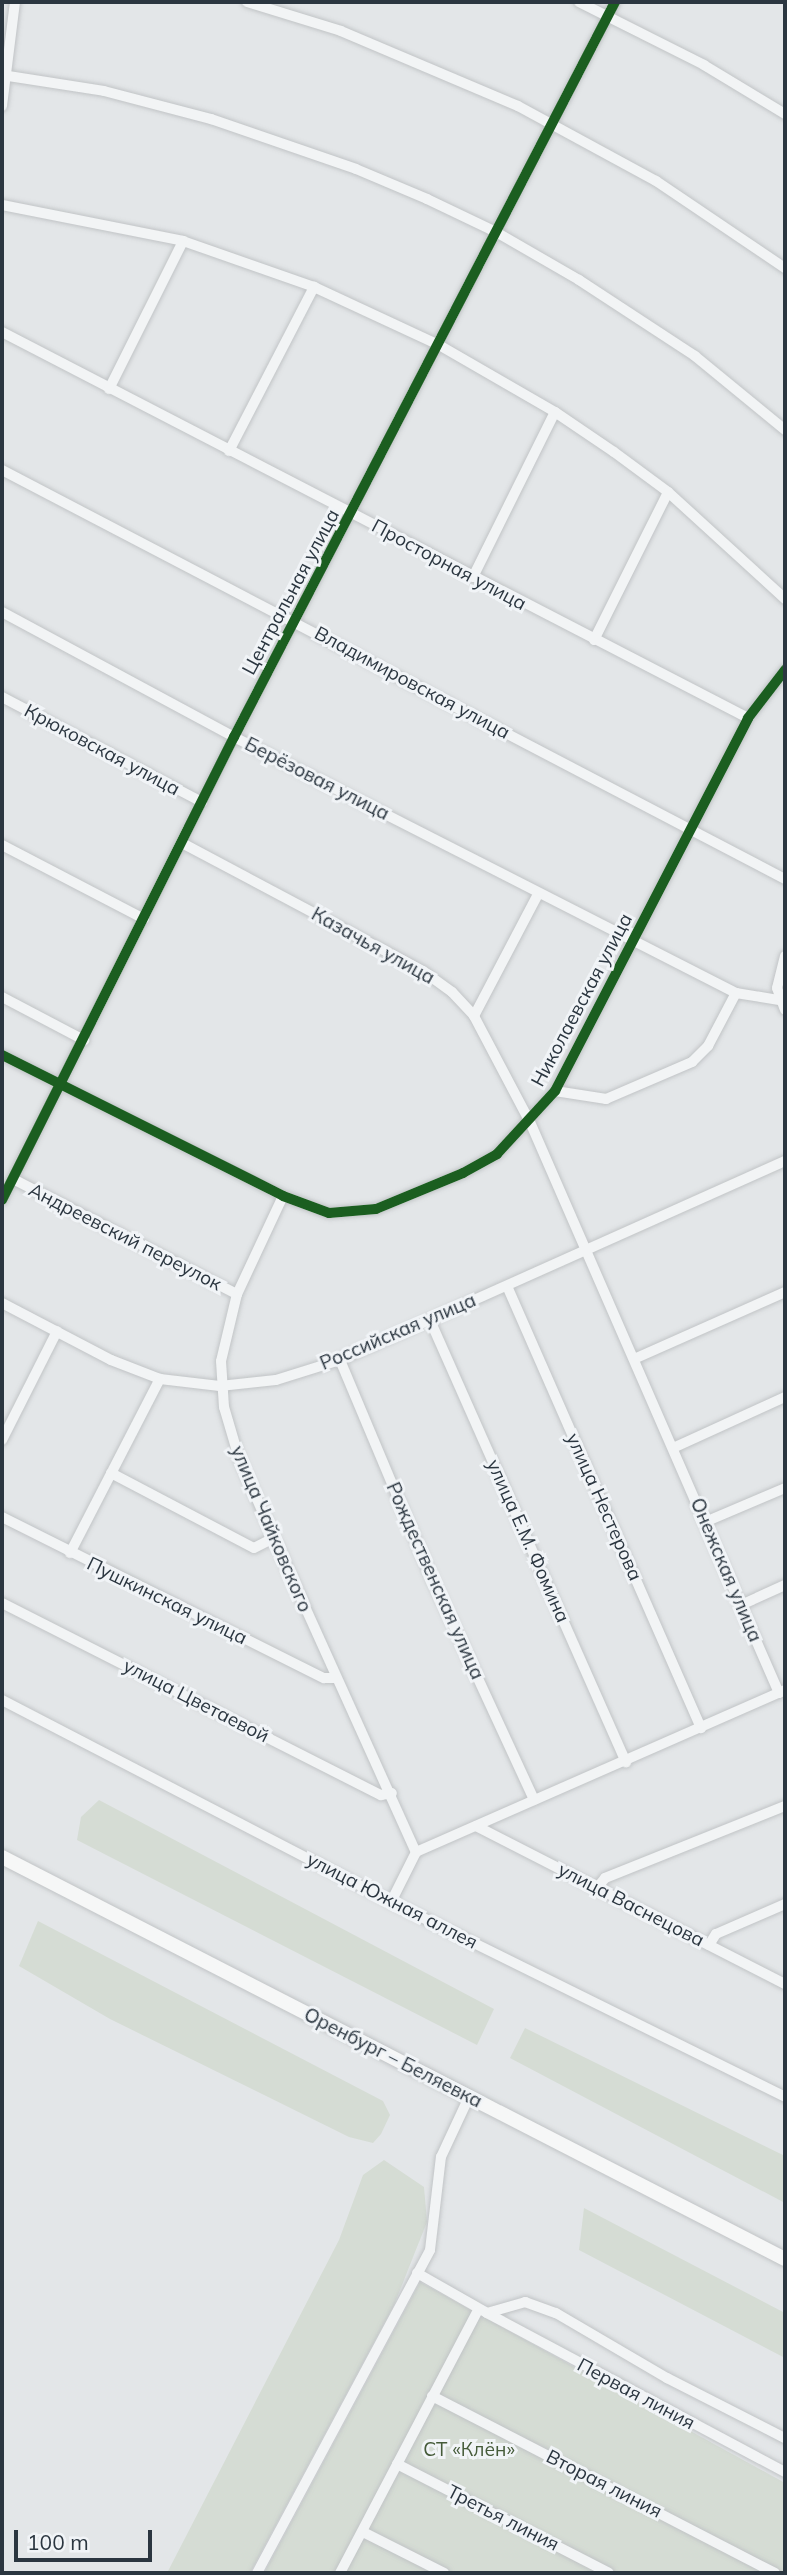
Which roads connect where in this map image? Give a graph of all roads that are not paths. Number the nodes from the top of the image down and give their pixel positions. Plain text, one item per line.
1 (15, 2) edge
2 (247, 2) edge
3 (579, 2) edge
4 (615, 2) edge
5 (608, 16) junction
6 (4, 75) edge
7 (2, 106) edge
8 (785, 114) edge
9 (553, 124) junction
10 (2, 205) edge
11 (496, 232) junction
12 (183, 241) junction
13 (785, 268) edge
14 (314, 288) junction
15 (2, 332) edge
16 (439, 345) junction
17 (109, 388) junction
18 (555, 412) junction
19 (785, 430) edge
20 (229, 451) junction
21 (2, 470) edge
22 (668, 492) junction
23 (352, 514) junction
24 (472, 577) junction
25 (785, 599) edge
26 (2, 612) edge
27 (296, 622) junction
28 (594, 640) junction
29 (785, 670) edge
30 (2, 698) edge
31 (748, 718) junction
32 (234, 737) junction
33 (202, 802) junction
34 (690, 831) junction
35 (182, 843) junction
36 (2, 845) edge
37 (785, 879) edge
38 (538, 894) junction
39 (144, 919) junction
40 (634, 941) junction
41 (785, 956) edge
42 (736, 993) junction
43 (2, 997) edge
44 (784, 1003) edge
45 (474, 1016) junction
46 (84, 1040) junction
47 (2, 1055) edge
48 (60, 1086) junction
49 (555, 1091) junction
50 (530, 1122) junction
51 (785, 1161) edge
52 (13, 1179) junction
53 (283, 1196) junction
54 (2, 1200) edge
55 (587, 1250) junction
56 (507, 1286) junction
57 (785, 1293) edge
58 (237, 1294) junction
59 (2, 1303) edge
60 (430, 1320) junction
61 (57, 1331) junction
62 (634, 1359) junction
63 (340, 1360) junction
64 (160, 1379) junction
65 (219, 1386) junction
66 (785, 1397) edge
67 (2, 1440) edge
68 (673, 1448) junction
69 (111, 1473) junction
70 (785, 1488) edge
71 (2, 1517) edge
72 (705, 1522) junction
73 (274, 1538) junction
74 (70, 1553) junction
75 (785, 1585) edge
76 (2, 1603) edge
77 (741, 1605) junction
78 (335, 1678) junction
79 (782, 1691) edge
80 (2, 1700) edge
81 (701, 1728) junction
82 (626, 1762) junction
83 (392, 1793) junction
84 (534, 1800) junction
85 (785, 1806) edge
86 (476, 1826) junction
87 (416, 1853) junction
88 (2, 1857) edge
89 (597, 1888) junction
90 (391, 1902) junction
91 (785, 1904) edge
92 (709, 1945) junction
93 (785, 1984) edge
94 (469, 2097) junction
95 (785, 2097) edge
96 (785, 2259) edge
97 (417, 2273) junction
98 (482, 2311) junction
99 (432, 2396) junction
100 (785, 2438) edge
101 (397, 2464) junction
102 (785, 2472) edge
103 (363, 2532) junction
104 (257, 2573) edge
105 (340, 2573) edge
106 (444, 2573) edge
107 (609, 2573) edge
108 (775, 2573) edge

1 - 6 street
2 - 9 street
3 - 5 street
4 - 5 street, Центральная улица
5 - 8 street
5 - 9 street, Центральная улица
6 - 7 street
6 - 11 street
9 - 11 street, Центральная улица
9 - 13 street
10 - 12 street
11 - 16 street, Центральная улица
11 - 19 street
12 - 14 street
12 - 17 street
14 - 16 street
14 - 20 street
15 - 17 street, Просторная улица
16 - 18 street
16 - 23 street, Центральная улица
17 - 20 street, Просторная улица
18 - 22 street
18 - 24 street
20 - 23 street, Просторная улица
21 - 27 street, Владимировская улица
22 - 25 street
22 - 28 street
23 - 24 street, Просторная улица
23 - 27 street, Центральная улица
24 - 28 street, Просторная улица
26 - 32 street, Берёзовая улица
27 - 32 street, Центральная улица
27 - 34 street, Владимировская улица
28 - 31 street, Просторная улица
29 - 31 street, Николаевская улица
30 - 33 street, Крюковская улица
31 - 34 street, Николаевская улица
32 - 33 street, Центральная улица
32 - 38 street, Берёзовая улица
33 - 35 street, Центральная улица
34 - 37 street, Владимировская улица
34 - 40 street, Николаевская улица
35 - 39 street, Центральная улица
35 - 45 street, Казачья улица
36 - 39 street
38 - 40 street, Берёзовая улица
38 - 45 street
39 - 46 street, Центральная улица
40 - 42 street, Берёзовая улица
40 - 49 street, Николаевская улица
41 - 44 street
42 - 44 street, Берёзовая улица
42 - 49 street
43 - 46 street
45 - 50 street, Казачья улица
46 - 48 street, Центральная улица
47 - 48 street, Николаевская улица
48 - 52 street, Центральная улица
48 - 53 street, Николаевская улица
49 - 50 street, Николаевская улица
50 - 53 street, Николаевская улица
50 - 55 street, Казачья улица
51 - 55 street, Российская улица
52 - 54 street, Центральная улица
52 - 58 street, Андреевский переулок
53 - 58 street, улица Чайковского
55 - 56 street, Российская улица
55 - 62 street, Онежская улица
56 - 60 street, Российская улица
56 - 81 street, улица Нестерова
57 - 62 street
58 - 65 street, улица Чайковского
59 - 61 street, Российская улица
60 - 63 street, Российская улица
60 - 82 street, улица Е.М. Фомина
61 - 64 street, Российская улица
61 - 67 street
62 - 68 street, Онежская улица
63 - 65 street, Российская улица
63 - 84 street, Рождественская улица
64 - 65 street, Российская улица
64 - 69 street
65 - 73 street, улица Чайковского
66 - 68 street
68 - 72 street, Онежская улица
69 - 73 street
69 - 74 street
70 - 72 street
71 - 74 street, Пушкинская улица
72 - 77 street, Онежская улица
73 - 78 street, улица Чайковского
74 - 78 street, Пушкинская улица
75 - 77 street
76 - 83 street, улица Цветаевой
77 - 79 street, Онежская улица
78 - 83 street, улица Чайковского
79 - 81 street
80 - 90 street, улица Южная аллея
81 - 82 street
82 - 84 street
83 - 87 street, улица Чайковского
84 - 86 street
85 - 89 street
86 - 87 street
86 - 89 street, улица Васнецова
87 - 90 street
88 - 94 main road, Оренбург – Беляевка
89 - 92 street, улица Васнецова
90 - 95 street, улица Южная аллея
91 - 92 street
92 - 93 street, улица Васнецова
94 - 96 main road, Оренбург – Беляевка
94 - 97 street
97 - 98 street, Первая линия
97 - 104 street
98 - 99 street
98 - 100 street
98 - 102 street, Первая линия
99 - 101 street
99 - 108 street, Вторая линия
101 - 103 street
101 - 107 street, Третья линия
103 - 105 street
103 - 106 street

